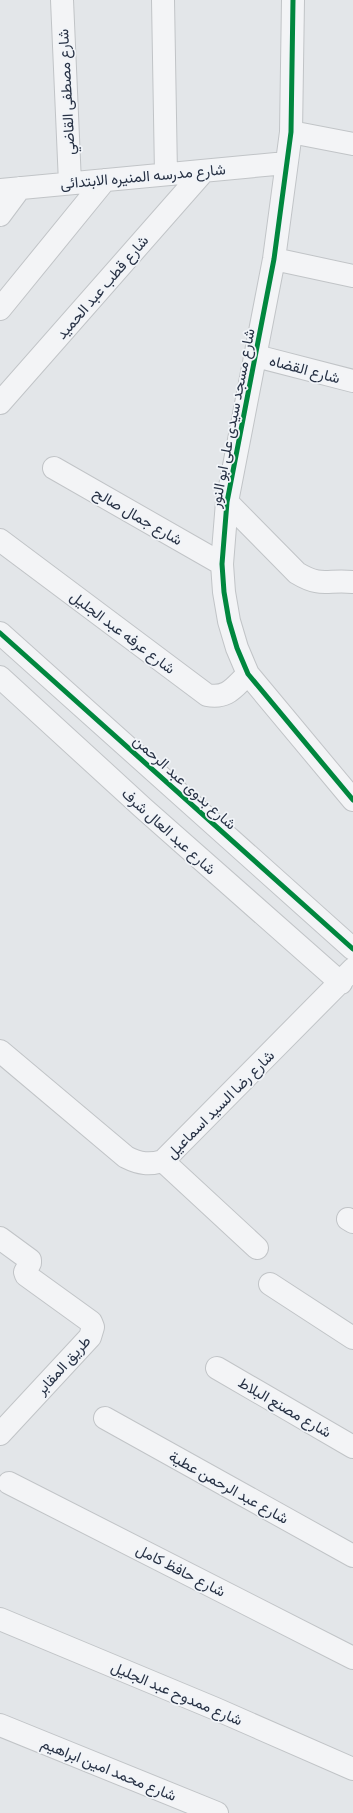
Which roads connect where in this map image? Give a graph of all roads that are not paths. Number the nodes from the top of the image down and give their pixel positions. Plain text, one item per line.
1 (62, 0) edge
2 (162, 0) edge
3 (293, 0) edge
4 (291, 132) junction
5 (353, 144) edge
6 (286, 163) junction
7 (204, 171) junction
8 (166, 174) junction
9 (105, 180) junction
10 (70, 183) junction
11 (10, 189) edge
12 (0, 215) edge
13 (274, 259) junction
14 (353, 276) edge
15 (0, 310) edge
16 (256, 356) junction
17 (353, 381) edge
18 (0, 403) edge
19 (54, 468) dead end
20 (227, 502) junction
21 (0, 540) edge
22 (222, 564) junction
23 (353, 582) edge
24 (0, 633) edge
25 (248, 674) junction
26 (0, 677) edge
27 (353, 800) edge
28 (353, 949) edge
29 (347, 976) edge
30 (0, 1051) edge
31 (163, 1161) junction
32 (0, 1238) edge
33 (257, 1248) dead end
34 (270, 1284) dead end
35 (353, 1338) edge
36 (217, 1368) dead end
37 (105, 1418) dead end
38 (0, 1434) edge
39 (353, 1447) edge
40 (9, 1483) dead end
41 (353, 1556) edge
42 (0, 1619) edge
43 (353, 1658) edge
44 (0, 1724) edge
45 (353, 1769) edge
46 (217, 1813) edge

1 - 10 street, شارع مصطفى القاضي
2 - 8 street
3 - 4 street, شارع مسجد سيدى على ابو النور
4 - 5 street
4 - 6 street, شارع مسجد سيدى على ابو النور
6 - 7 street, شارع مدرسه المنيره الابتدائى
6 - 13 street, شارع مسجد سيدى على ابو النور
7 - 8 street, شارع مدرسه المنيره الابتدائى
7 - 18 street, شارع قطب عبد الحميد
8 - 9 street, شارع مدرسه المنيره الابتدائى
9 - 10 street, شارع مدرسه المنيره الابتدائى
9 - 15 street
10 - 11 street, شارع مدرسه المنيره الابتدائى
11 - 12 street
13 - 14 street
13 - 16 street, شارع مسجد سيدى على ابو النور
16 - 17 street, شارع القضاه
16 - 20 street, شارع مسجد سيدى على ابو النور
19 - 22 street, شارع جمال صالح
20 - 22 street, شارع مسجد سيدى على ابو النور
20 - 23 street
21 - 25 street, شارع عرفه عبد الجليل
22 - 25 street, شارع مسجد سيدى على ابو النور
24 - 28 street, شارع بدوى عبد الرحمن
25 - 27 street, شارع مسجد سيدى على ابو النور
26 - 29 street, شارع عبد العال شرف
29 - 31 street, شارع رضا السيد اسماعيل
30 - 31 street, شارع رضا السيد اسماعيل
31 - 33 street
32 - 38 street, طريق المقابر
34 - 35 street
36 - 39 street, شارع مصنع البلاط
37 - 41 street, شارع عبد الرحمن عطية
40 - 43 street, شارع حافظ كامل
42 - 45 street, شارع ممدوح عبد الجليل
44 - 46 street, شارع محمد امين ابراهيم

